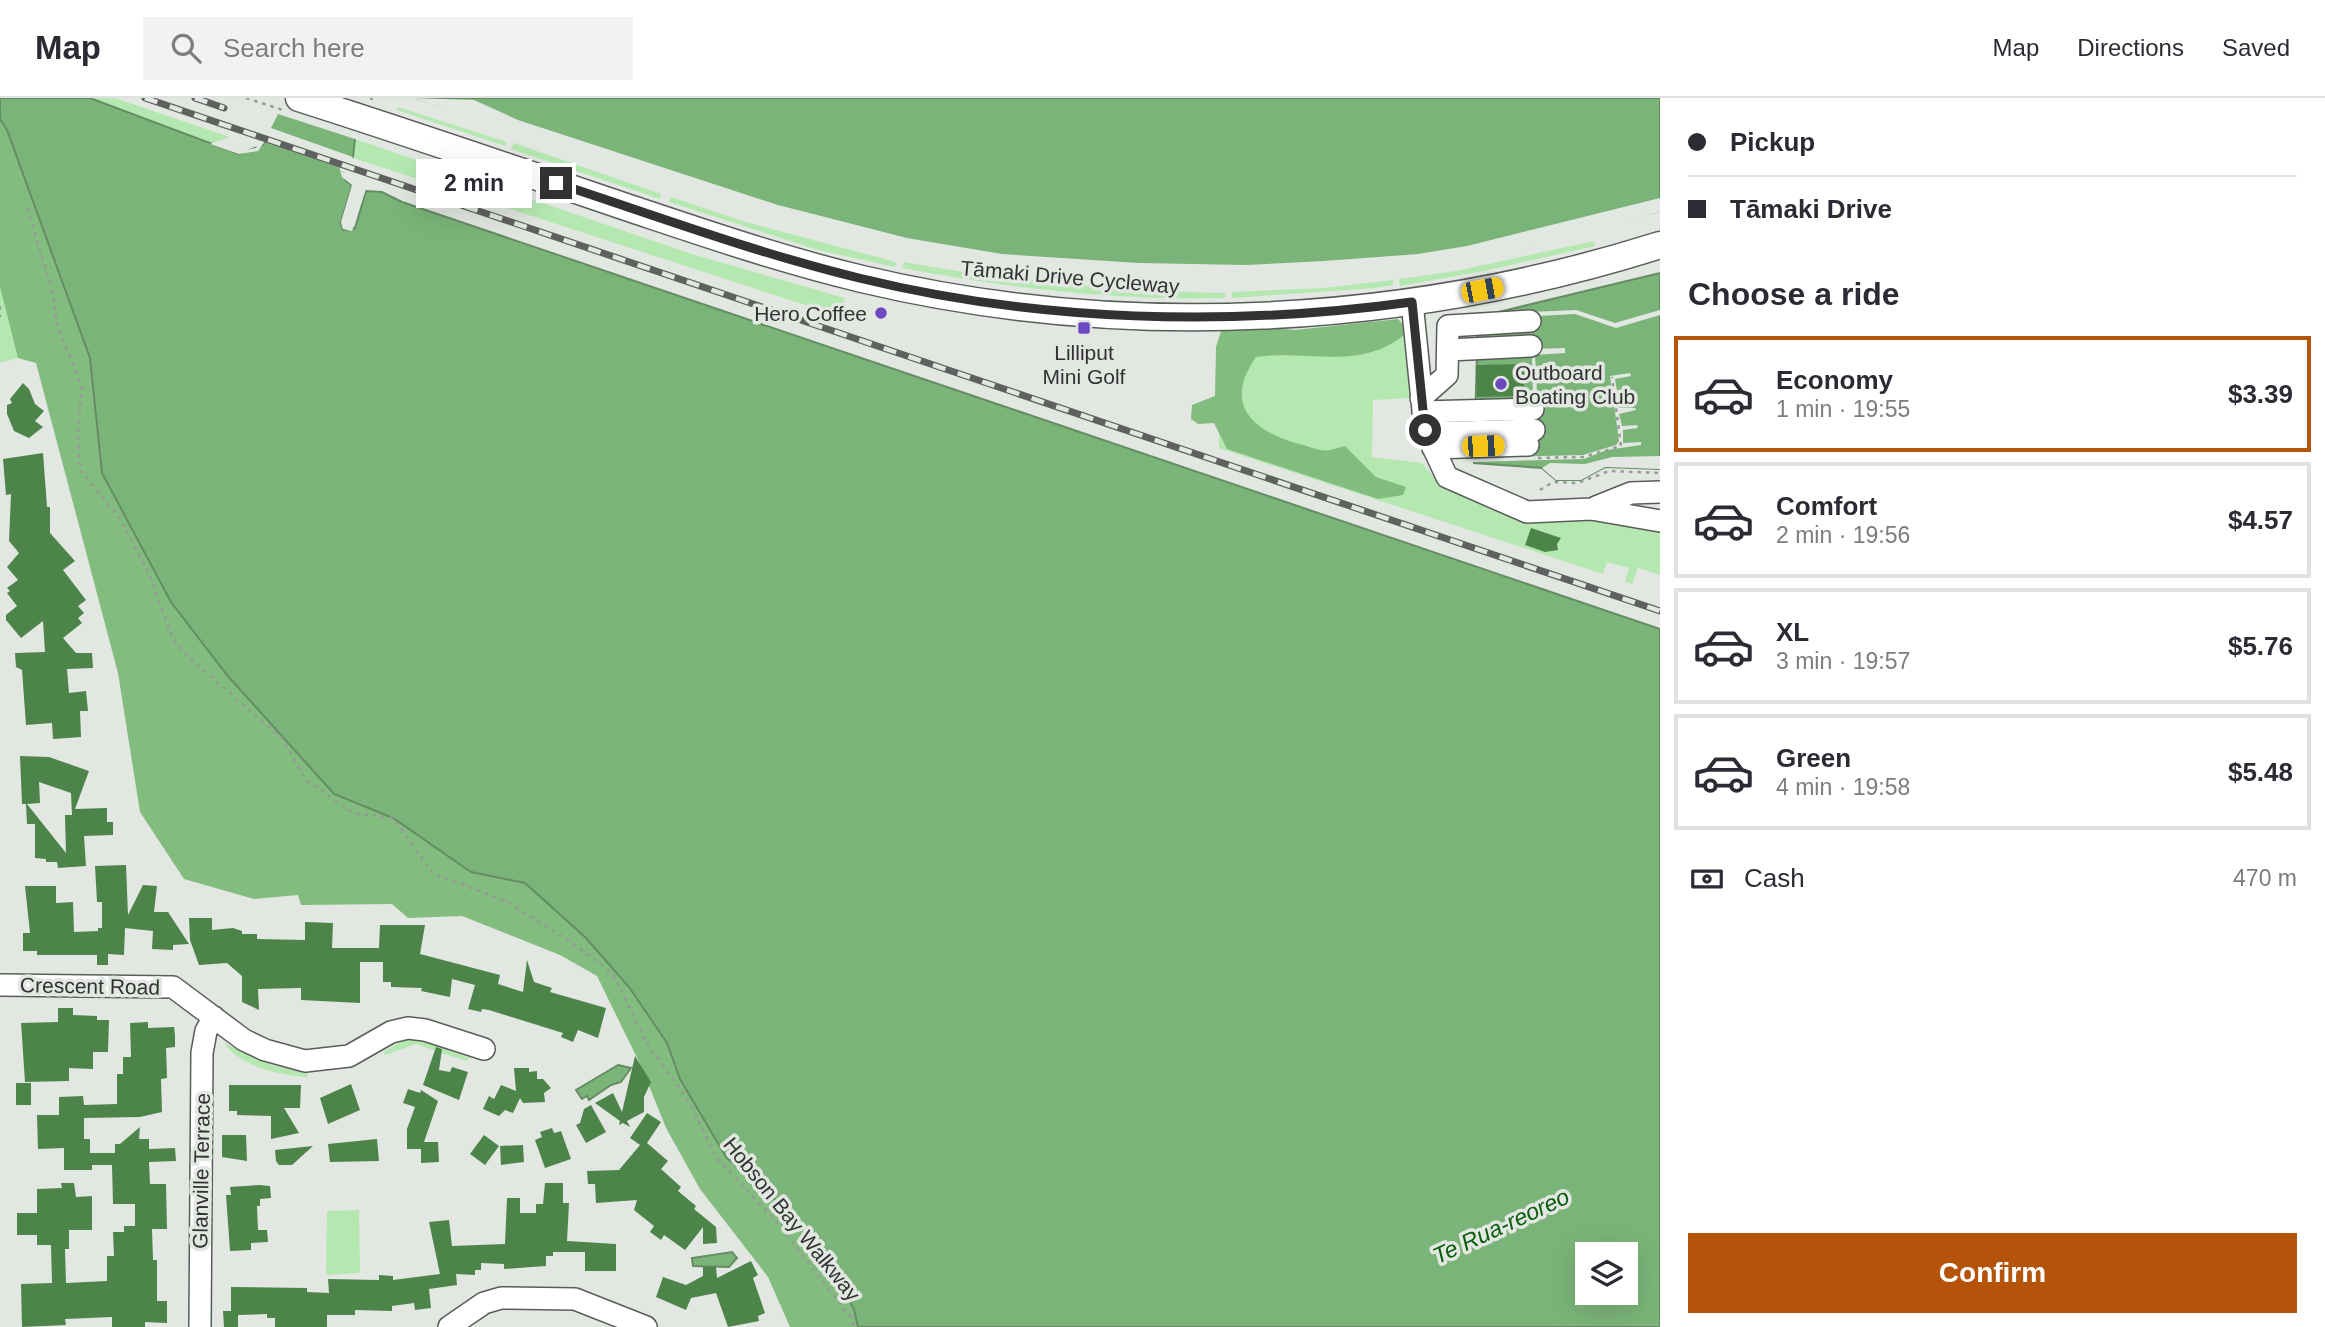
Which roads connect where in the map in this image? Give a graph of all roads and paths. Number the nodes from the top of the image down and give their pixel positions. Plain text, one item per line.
1 (246, 98) edge
2 (299, 98) edge
3 (263, 103) dead end
4 (369, 106) edge
5 (27, 208) dead end
6 (1660, 245) edge
7 (1412, 302) junction
8 (0, 306) edge
9 (0, 317) edge
10 (1530, 334) dead end
11 (1612, 377) dead end
12 (1427, 429) junction
13 (1533, 436) junction
14 (1660, 473) edge
15 (1540, 490) dead end
16 (1660, 492) edge
17 (1591, 509) junction
18 (1660, 521) edge
19 (0, 985) edge
20 (214, 1017) junction
21 (484, 1049) dead end
22 (200, 1327) edge
23 (449, 1327) edge
24 (646, 1327) edge
25 (853, 1327) edge

1 - 3 path
2 - 4 main road
4 - 7 main road
5 - 25 path, Hobson Bay Walkway
6 - 7 main road
7 - 12 street
8 - 9 path
10 - 12 street
11 - 13 path
12 - 13 street
12 - 13 street
12 - 17 street
14 - 15 path
16 - 17 street
17 - 18 street
19 - 20 street, Crescent Road
20 - 21 street, Crescent Road
20 - 22 street, Glanville Terrace
23 - 24 street

